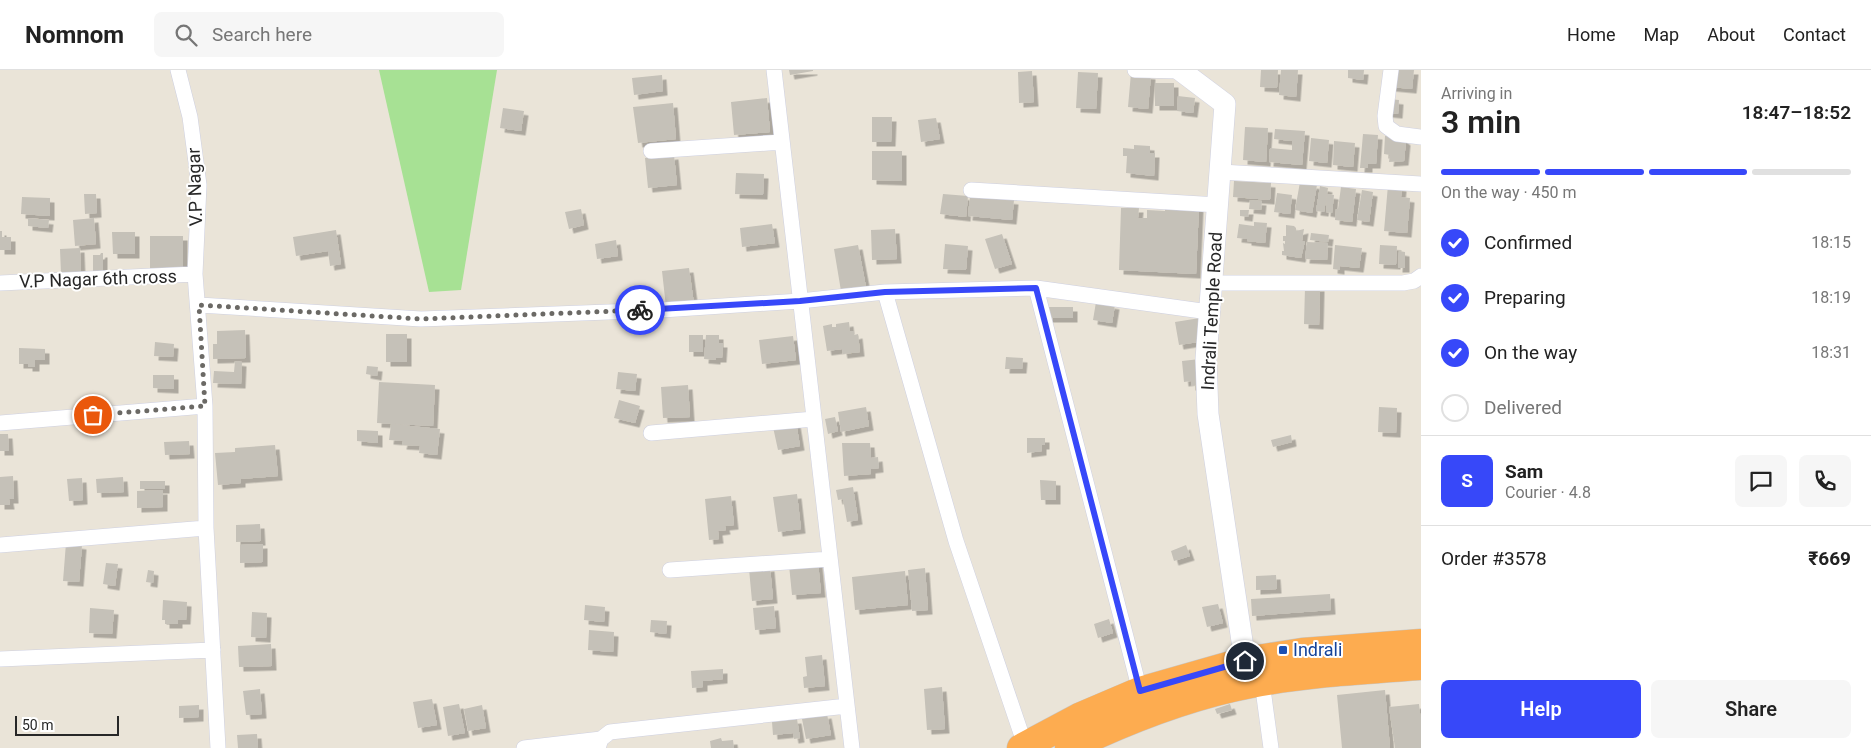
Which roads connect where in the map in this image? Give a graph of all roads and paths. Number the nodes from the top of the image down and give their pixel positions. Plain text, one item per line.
1 (178, 70) edge
2 (774, 70) edge
3 (1135, 70) edge
4 (1180, 70) edge
5 (1391, 70) edge
6 (1421, 137) edge
7 (782, 142) junction
8 (651, 151) dead end
9 (1221, 172) junction
10 (1421, 184) edge
11 (970, 190) dead end
12 (1218, 205) junction
13 (195, 274) junction
14 (1421, 276) edge
15 (0, 283) edge
16 (1212, 283) junction
17 (1036, 288) junction
18 (885, 292) junction
19 (800, 301) junction
20 (199, 305) junction
21 (1209, 312) junction
22 (205, 406) junction
23 (814, 420) junction
24 (0, 423) edge
25 (651, 433) dead end
26 (206, 528) junction
27 (0, 545) edge
28 (830, 559) junction
29 (670, 570) dead end
30 (1421, 643) edge
31 (213, 650) junction
32 (0, 658) edge
33 (1245, 661) junction
34 (1421, 666) edge
35 (1262, 682) junction
36 (1140, 691) junction
37 (847, 706) junction
38 (1079, 734) edge
39 (599, 744) edge
40 (1023, 747) edge
41 (218, 748) edge
42 (524, 748) edge
43 (852, 748) edge
44 (1271, 748) edge

1 - 13 street, V.P Nagar
2 - 7 street
3 - 4 street
4 - 9 street, Indrali Temple Road
5 - 6 street
7 - 8 street
7 - 19 street
9 - 10 street
9 - 12 street, Indrali Temple Road
11 - 12 street
12 - 16 street, Indrali Temple Road
13 - 15 street, V.P Nagar 6th cross
13 - 20 street, V.P Nagar
14 - 16 street
16 - 21 street, Indrali Temple Road
17 - 18 street
17 - 21 street
17 - 36 street
18 - 19 street
18 - 40 street
19 - 20 street
19 - 23 street
20 - 22 street, V.P Nagar
21 - 33 street, Indrali Temple Road
22 - 24 street
22 - 26 street, V.P Nagar
23 - 25 street
23 - 28 street
26 - 27 street
26 - 31 street, V.P Nagar
28 - 29 street
28 - 37 street
30 - 33 highway
31 - 32 street
31 - 41 street, V.P Nagar
33 - 36 highway
34 - 35 highway
35 - 38 highway
35 - 44 street
36 - 38 highway
37 - 39 street
37 - 43 street
38 - 40 highway
39 - 42 street

